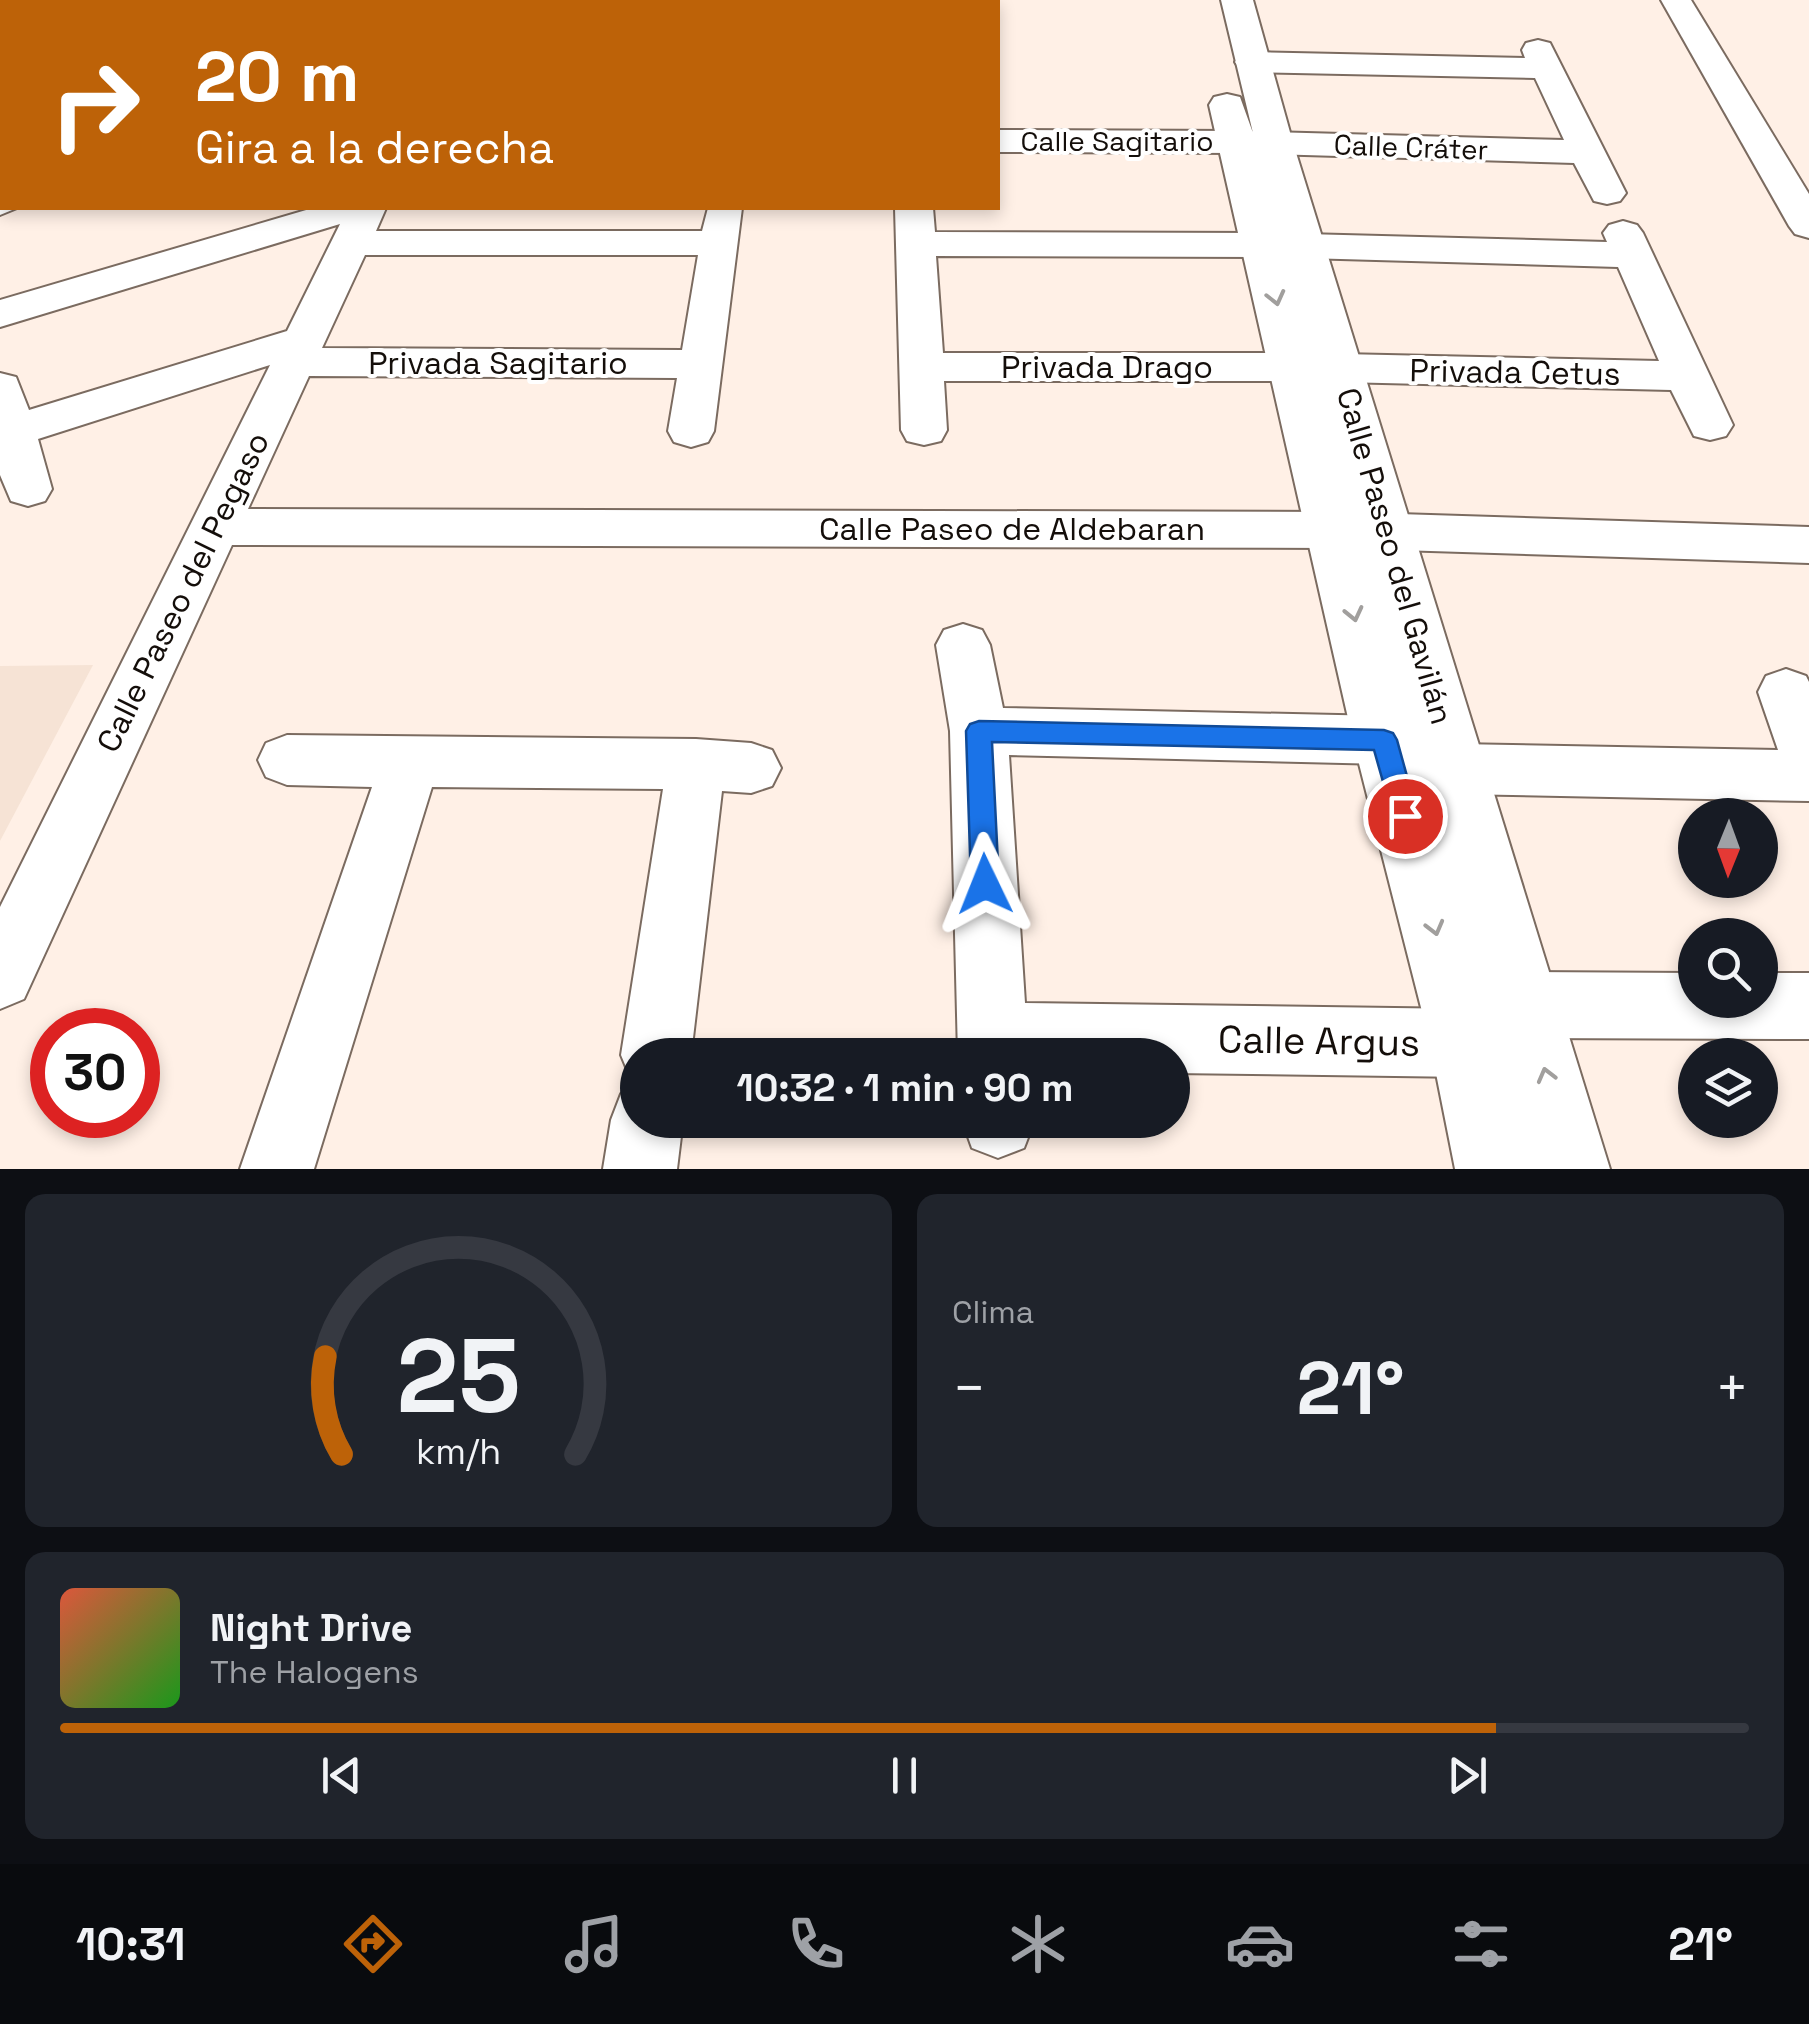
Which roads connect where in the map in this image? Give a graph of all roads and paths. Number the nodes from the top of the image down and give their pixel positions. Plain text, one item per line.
1 (1201, 0) edge
2 (1236, 0) edge
3 (1676, 0) edge
4 (1252, 62) junction
5 (1000, 142) edge
6 (1255, 142) junction
7 (1586, 152) junction
8 (1607, 193) dead end
9 (357, 219) edge
10 (723, 225) edge
11 (914, 226) edge
12 (1809, 226) edge
13 (1284, 246) junction
14 (0, 314) edge
15 (298, 351) junction
16 (702, 364) junction
17 (921, 367) junction
18 (1317, 368) junction
19 (1690, 376) junction
20 (6, 409) edge
21 (1710, 424) dead end
22 (924, 430) dead end
23 (691, 432) dead end
24 (28, 488) dead end
25 (214, 526) junction
26 (1335, 530) junction
27 (1388, 531) junction
28 (1809, 545) edge
29 (963, 645) dead end
30 (1786, 692) dead end
31 (979, 731) junction
32 (1384, 740) junction
33 (1809, 754) edge
34 (287, 760) dead end
35 (409, 766) junction
36 (1457, 768) junction
37 (1809, 776) edge
38 (0, 976) edge
39 (1527, 1005) junction
40 (1809, 1006) edge
41 (660, 1038) edge
42 (994, 1038) edge
43 (1466, 1043) junction
44 (1190, 1066) edge
45 (644, 1138) edge
46 (277, 1169) edge
47 (640, 1169) edge
48 (1494, 1169) edge
49 (1571, 1169) edge

1 - 6 street, Calle Paseo del Gavilán
2 - 4 street, Calle Paseo del Gavilán
3 - 12 street
4 - 6 street, Calle Paseo del Gavilán
4 - 7 street
5 - 6 street, Calle Sagitario
6 - 7 street, Calle Cráter
6 - 13 street, Calle Paseo del Gavilán
7 - 8 street
9 - 10 street
9 - 14 street
9 - 15 street, Calle Paseo del Pegaso
10 - 16 street
11 - 13 street
11 - 17 street
13 - 18 street, Calle Paseo del Gavilán
13 - 19 street
15 - 16 street, Privada Sagitario
15 - 20 street, Privada Sagitario
15 - 25 street, Calle Paseo del Pegaso
16 - 23 street
17 - 18 street, Privada Drago
17 - 22 street
18 - 19 street, Privada Cetus
18 - 26 street, Calle Paseo del Gavilán
18 - 27 street, Calle Paseo del Gavilán
19 - 21 street
20 - 24 street, Privada Sagitario
25 - 26 street, Calle Paseo de Aldebaran
25 - 38 street, Calle Paseo del Pegaso
26 - 27 street, Calle Paseo de Aldebaran
26 -> 32 street, Calle Paseo del Gavilán
27 - 28 street, Calle Paseo de Aldebaran
27 - 36 street, Calle Paseo del Gavilán
29 - 31 street
30 - 33 street
31 - 32 street
31 - 42 street
32 -> 43 street, Calle Paseo del Gavilán
34 - 35 street
35 - 41 street
35 - 46 street
36 - 37 street
36 - 39 street, Calle Paseo del Gavilán
39 - 40 street
49 -> 39 street, Calle Paseo del Gavilán
43 - 44 street, Calle Argus
43 - 48 street, Calle Paseo del Gavilán
45 - 47 street

